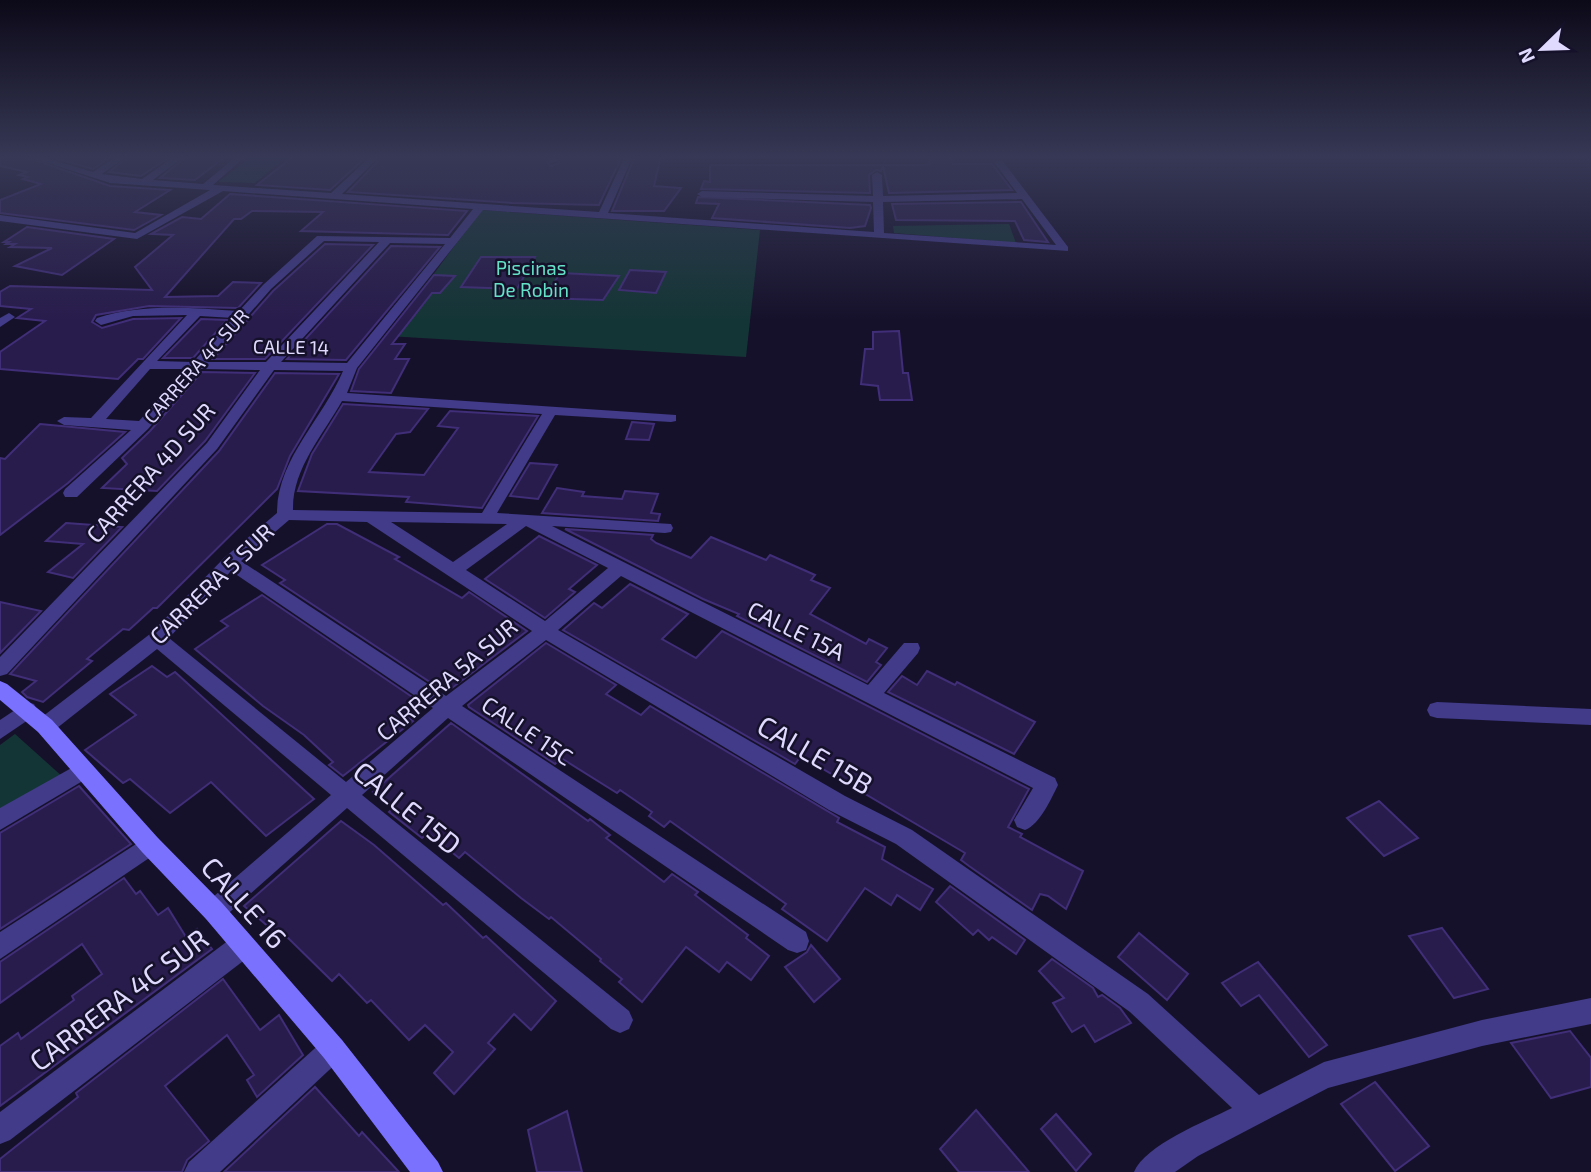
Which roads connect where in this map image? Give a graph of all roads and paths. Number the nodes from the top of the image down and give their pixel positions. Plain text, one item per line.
1 (181, 211) edge
2 (477, 211) edge
3 (530, 211) edge
4 (604, 211) edge
5 (879, 211) edge
6 (1036, 211) edge
7 (602, 216) junction
8 (0, 218) edge
9 (879, 235) junction
10 (387, 240) junction
11 (454, 241) junction
12 (197, 313) junction
13 (242, 315) junction
14 (101, 321) dead end
15 (146, 365) junction
16 (196, 365) junction
17 (270, 366) junction
18 (351, 367) junction
19 (338, 397) junction
20 (552, 409) junction
21 (671, 418) dead end
22 (64, 421) dead end
23 (95, 423) junction
24 (143, 426) junction
25 (71, 493) dead end
26 (285, 515) junction
27 (373, 518) junction
28 (486, 519) junction
29 (525, 519) junction
30 (665, 528) dead end
31 (230, 562) junction
32 (618, 569) junction
33 (453, 571) junction
34 (546, 630) junction
35 (157, 639) junction
36 (911, 648) dead end
37 (0, 669) edge
38 (0, 689) edge
39 (871, 695) junction
40 (447, 707) junction
41 (27, 709) junction
42 (1437, 710) dead end
43 (1591, 717) edge
44 (46, 726) junction
45 (0, 731) edge
46 (84, 770) junction
47 (346, 797) junction
48 (0, 820) edge
49 (1025, 820) dead end
50 (150, 845) junction
51 (214, 911) junction
52 (797, 941) dead end
53 (242, 946) junction
54 (0, 947) edge
55 (1591, 1011) edge
56 (620, 1020) dead end
57 (332, 1049) junction
58 (1256, 1111) junction
59 (0, 1130) edge
60 (199, 1172) edge
61 (428, 1172) edge
62 (1149, 1172) edge

1 - 8 street
2 - 11 street, CARRERA 5 SUR
3 - 7 street
4 - 7 street
5 - 9 street
6 - 9 street
7 - 9 street
10 - 11 street
10 - 13 street, CARRERA 4C SUR
10 - 17 street, CARRERA 4D SUR
11 - 18 street, CARRERA 5 SUR
12 - 13 street
12 - 14 street
12 - 15 street
13 - 16 street, CARRERA 4C SUR
15 - 16 street, CALLE 14
15 - 23 street
16 - 17 street, CALLE 14
16 - 24 street, CARRERA 4C SUR
17 - 18 street, CALLE 14
17 - 37 street, CARRERA 4D SUR
18 - 19 street, CARRERA 5 SUR
19 - 20 street
19 - 26 street, CARRERA 5 SUR
20 - 21 street
20 - 28 street
22 - 23 street
23 - 24 street
24 - 25 street, CARRERA 4C SUR
26 - 27 street
26 - 31 street, CARRERA 5 SUR
27 - 28 street
27 - 33 street, CALLE 15B
28 - 29 street
29 - 30 street
29 - 32 street, CALLE 15A
29 - 33 street
31 - 35 street, CARRERA 5 SUR
31 - 40 street, CALLE 15C
32 - 34 street, CARRERA 5A SUR
32 - 39 street, CALLE 15A
33 - 34 street, CALLE 15B
34 - 40 street, CARRERA 5A SUR
34 - 58 street, CALLE 15B
35 - 44 street, CARRERA 5 SUR
35 - 47 street, CALLE 15D
36 - 39 street
38 - 41 street, CALLE 16
39 - 49 street, CALLE 15A
40 - 47 street, CARRERA 5A SUR
40 - 52 street, CALLE 15C
41 - 44 street, CALLE 16
41 - 45 street
42 - 43 street
44 - 46 street, CALLE 16
46 - 48 street
46 - 50 street, CALLE 16
47 - 51 street, CARRERA 5A SUR
47 - 56 street, CALLE 15D
50 - 51 street, CALLE 16
50 - 54 street
51 - 53 street, CALLE 16
53 - 57 street, CALLE 16
53 - 59 street, CARRERA 4C SUR
55 - 58 street
57 - 60 street
57 - 61 street, CALLE 16
58 - 62 street

